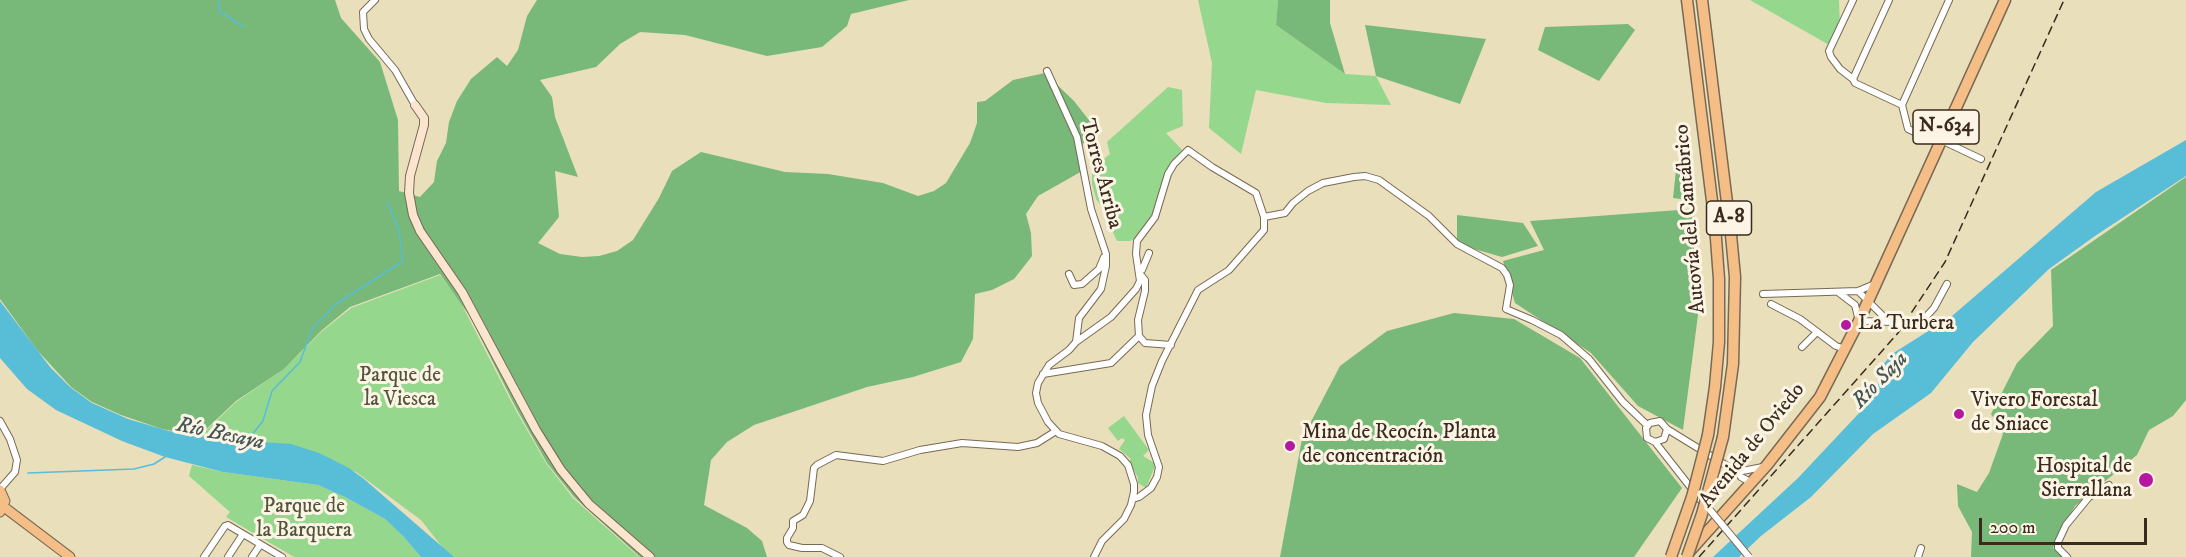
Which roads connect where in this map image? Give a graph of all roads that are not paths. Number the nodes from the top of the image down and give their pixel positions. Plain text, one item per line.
1 (375, 0) edge
2 (1687, 0) edge
3 (1702, 0) edge
4 (1853, 0) edge
5 (1889, 0) edge
6 (1949, 0) edge
7 (2005, 0) edge
8 (1047, 71) dead end
9 (1853, 79) junction
10 (416, 105) joint
11 (1902, 105) junction
12 (1940, 141) junction
13 (1981, 159) dead end
14 (1264, 217) junction
15 (1149, 253) dead end
16 (1106, 254) junction
17 (1139, 273) junction
18 (1069, 274) dead end
19 (1947, 284) dead end
20 (1836, 291) junction
21 (1763, 294) dead end
22 (1866, 298) junction
23 (1771, 304) dead end
24 (1856, 305) junction
25 (1863, 321) junction
26 (1890, 321) junction
27 (1817, 332) junction
28 (1139, 336) junction
29 (1076, 342) junction
30 (1171, 345) junction
31 (1802, 347) dead end
32 (1845, 349) junction
33 (1043, 374) junction
34 (0, 421) edge
35 (1647, 425) junction
36 (1667, 429) junction
37 (1056, 431) junction
38 (1655, 442) junction
39 (1767, 465) junction
40 (1739, 472) junction
41 (1752, 483) junction
42 (2109, 485) dead end
43 (0, 489) edge
44 (1133, 499) junction
45 (1736, 501) junction
46 (2, 510) edge
47 (243, 534) junction
48 (260, 544) junction
49 (1921, 548) dead end
50 (278, 556) edge
51 (61, 557) edge
52 (70, 557) edge
53 (204, 557) edge
54 (228, 557) edge
55 (252, 557) edge
56 (650, 557) edge
57 (840, 557) edge
58 (1094, 557) edge
59 (1671, 557) edge
60 (1686, 557) edge
61 (1749, 557) edge
62 (1918, 557) edge
63 (2067, 557) edge

1 - 10 street
2 - 59 highway, Autovía del Cantábrico / A-8, bridge
3 - 60 highway, Autovía del Cantábrico / A-8, bridge
4 - 9 street
5 - 9 street
6 - 11 street
7 - 12 highway, N-634
8 - 16 street, Torres Arriba
9 - 11 street
10 - 56 street
11 - 12 street
12 - 13 street
12 - 22 highway, Avenida de Oviedo / N-634
14 - 17 street, Torres Arriba
14 - 30 street
14 - 35 street
15 - 17 street
16 - 18 street, Torres Arriba
16 - 29 street, Torres Arriba
17 - 28 street, Torres Arriba
17 - 29 street
19 - 26 street, bridge
20 - 21 street
20 - 22 street
20 - 24 street
22 - 24 street
22 - 25 highway, Avenida de Oviedo / N-634
22 - 26 street
23 - 27 street
24 - 25 street
25 - 26 street
25 - 32 highway, Avenida de Oviedo / N-634
27 - 31 street
27 - 32 street
28 - 30 street
28 - 33 street
29 - 33 street
30 - 44 street
32 - 39 highway, Avenida de Oviedo / N-634
33 - 37 street
34 - 43 street
35 - 36 street
35 - 38 street
36 - 38 street
36 - 40 street
37 - 44 street
37 - 57 street
38 - 61 street, bridge
39 - 40 street
39 - 41 highway, Avenida de Oviedo / N-634
40 - 41 street
40 - 45 street
41 - 45 highway, Avenida de Oviedo / N-634
42 - 63 street
43 - 46 main road
44 - 58 street
45 - 60 highway, Avenida de Oviedo / N-634
46 - 51 main road
46 - 52 main road
47 - 48 street
47 - 53 street
47 - 54 street
48 - 50 street
48 - 55 street
49 - 62 street

